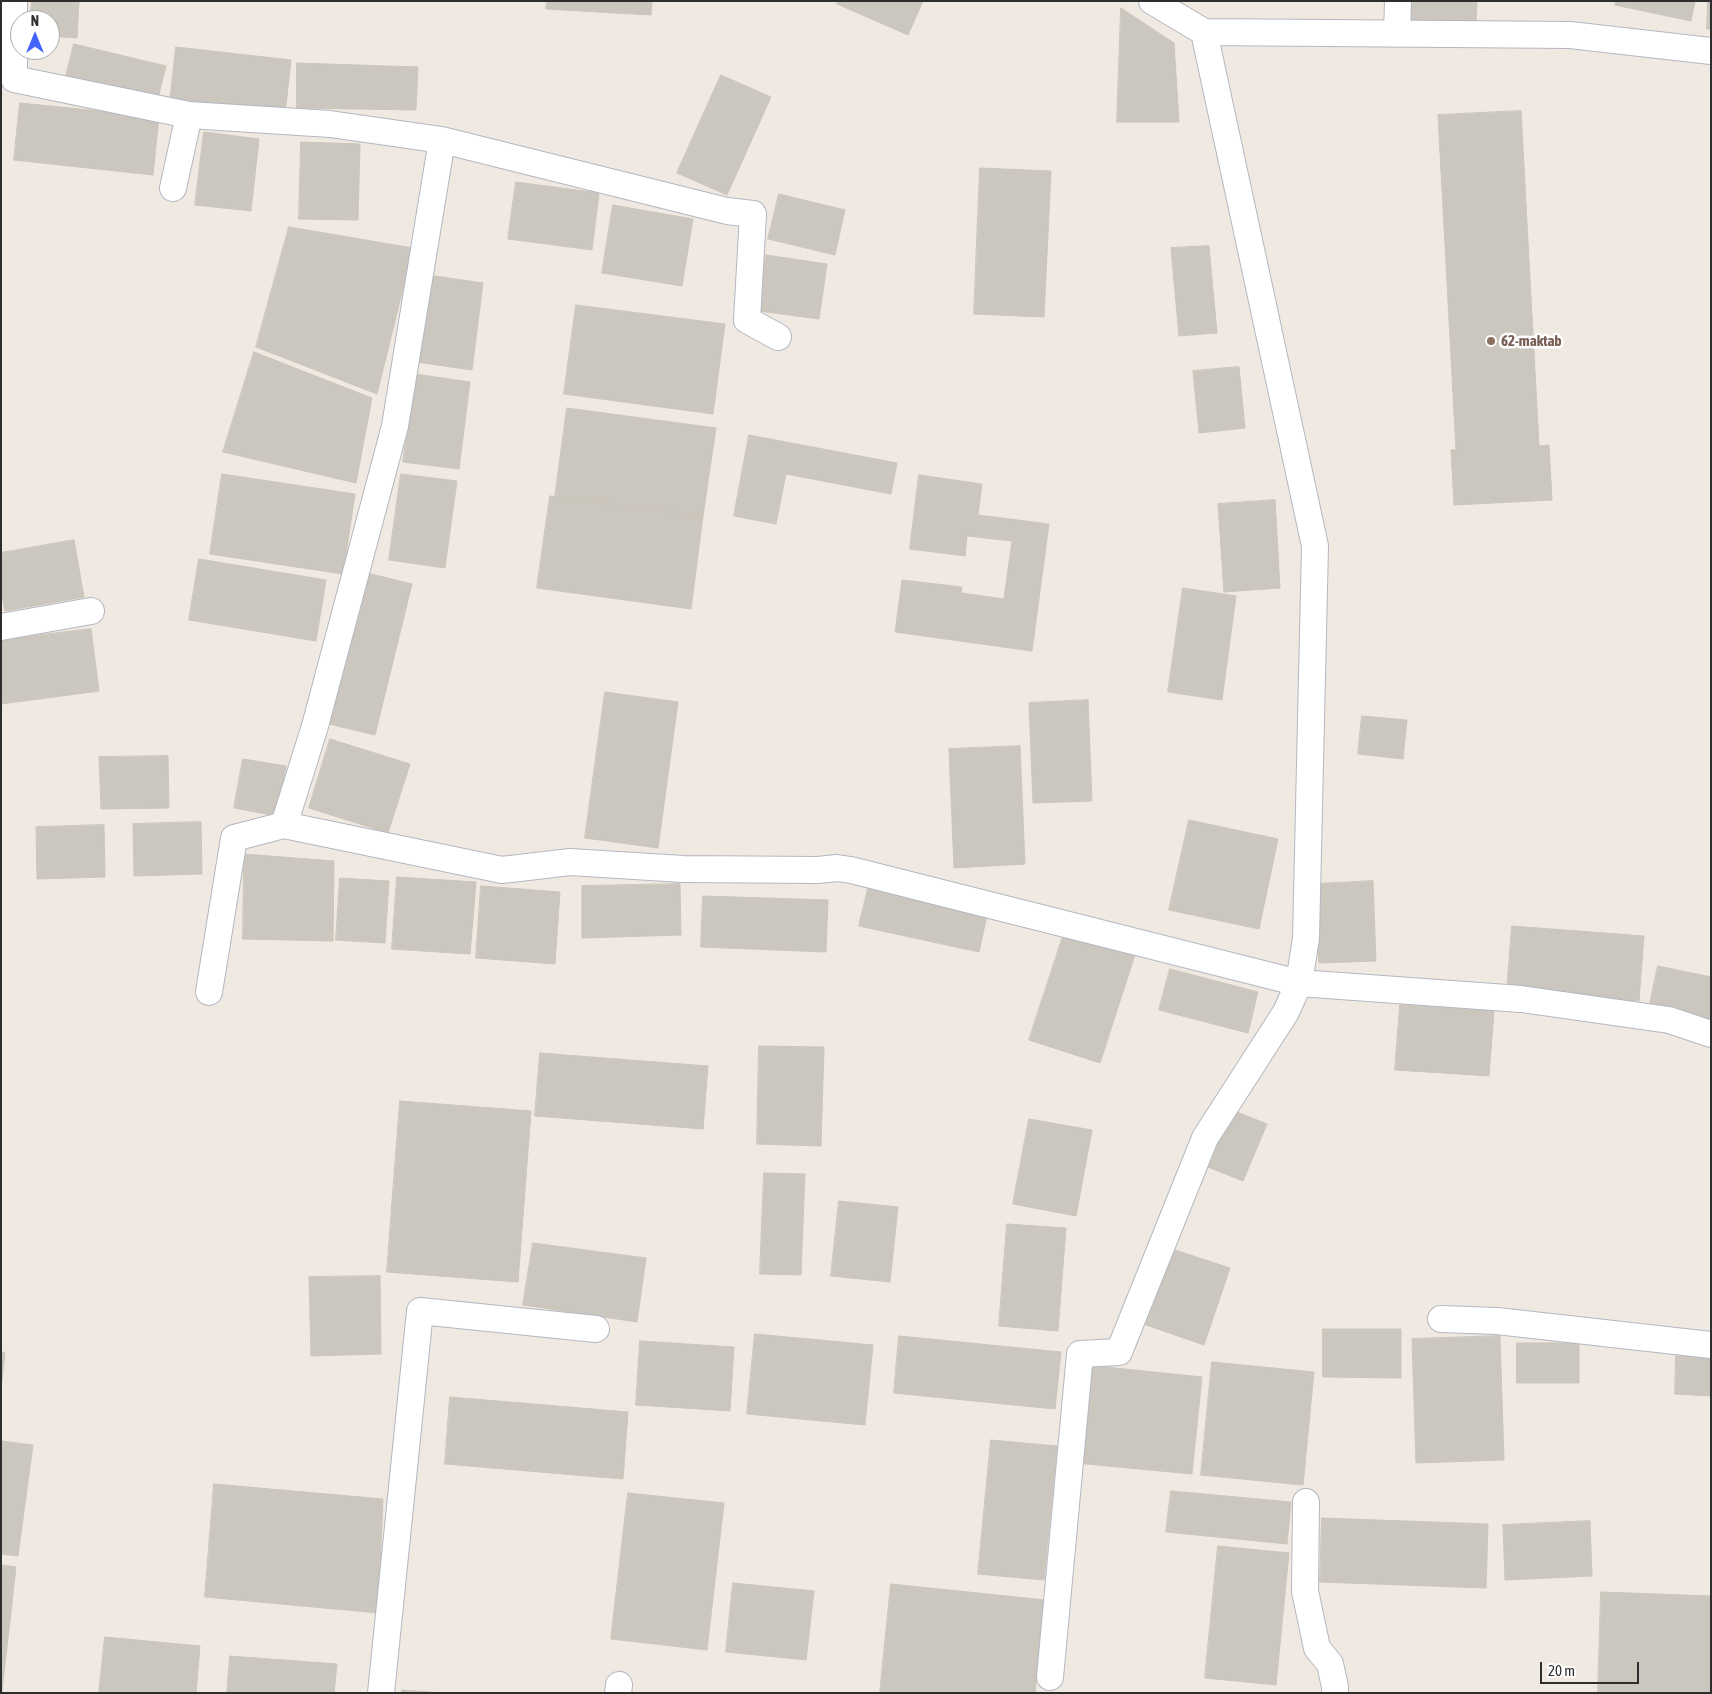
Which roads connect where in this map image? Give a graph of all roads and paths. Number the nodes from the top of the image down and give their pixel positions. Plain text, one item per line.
1 (14, 1) edge
2 (1152, 1) edge
3 (1398, 1) edge
4 (1204, 32) junction
5 (1397, 34) junction
6 (1711, 51) edge
7 (190, 115) junction
8 (442, 140) junction
9 (173, 188) dead end
10 (778, 337) dead end
11 (91, 611) dead end
12 (1, 627) edge
13 (284, 825) junction
14 (1299, 983) junction
15 (209, 992) dead end
16 (1711, 1034) edge
17 (1441, 1319) dead end
18 (596, 1329) dead end
19 (1711, 1345) edge
20 (1306, 1502) dead end
21 (1050, 1677) dead end
22 (381, 1693) edge
23 (1335, 1693) edge

1 - 7 street
2 - 4 street
3 - 5 street
4 - 5 street
4 - 14 street
5 - 6 street
7 - 8 street
7 - 9 street
8 - 10 street
8 - 13 street
11 - 12 street
13 - 14 street
13 - 15 street
14 - 16 street
14 - 21 street
17 - 19 street
18 - 22 street
20 - 23 street

